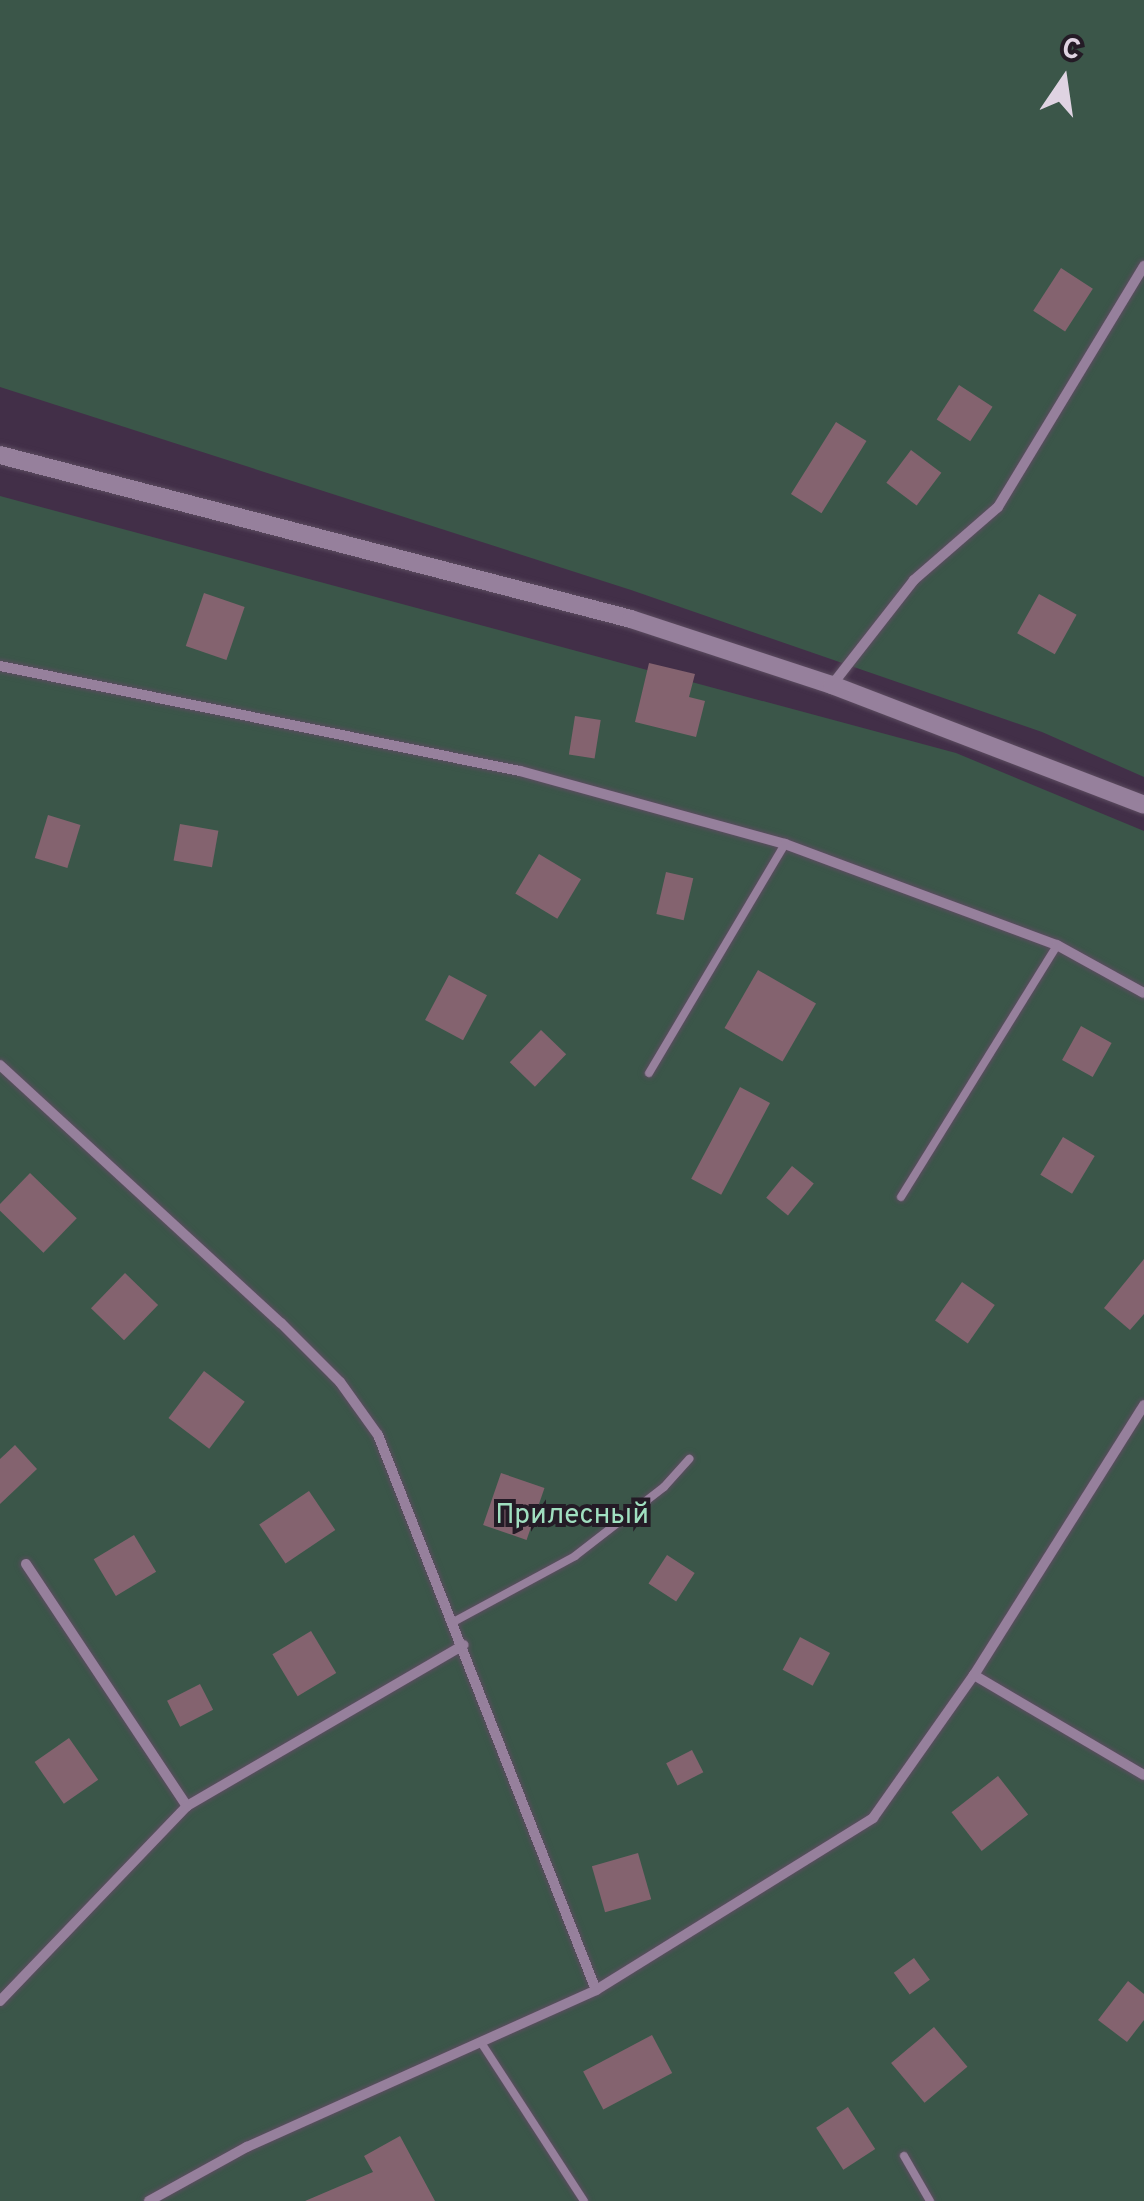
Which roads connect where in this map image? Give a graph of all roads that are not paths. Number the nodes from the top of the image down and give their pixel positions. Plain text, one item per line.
1 (1144, 266) edge
2 (0, 455) edge
3 (0, 666) edge
4 (832, 685) junction
5 (1144, 805) edge
6 (785, 844) junction
7 (1057, 945) junction
8 (1144, 993) edge
9 (0, 1065) edge
10 (648, 1073) dead end
11 (901, 1197) dead end
12 (1144, 1405) edge
13 (689, 1459) dead end
14 (26, 1564) dead end
15 (455, 1621) junction
16 (464, 1644) junction
17 (974, 1676) junction
18 (1144, 1775) edge
19 (187, 1806) junction
20 (596, 1990) junction
21 (0, 2002) edge
22 (482, 2044) junction
23 (904, 2156) dead end
24 (149, 2201) edge
25 (584, 2201) edge
26 (930, 2201) edge

1 - 4 street
2 - 4 street
3 - 6 street
4 - 5 street
6 - 7 street
6 - 10 lane
7 - 8 street
7 - 11 lane
9 - 15 street
12 - 17 street
13 - 15 lane
14 - 19 street
15 - 16 street
16 - 19 street
16 - 20 street
17 - 18 street
17 - 20 street
19 - 21 street
20 - 22 street
22 - 24 street
22 - 25 lane
23 - 26 lane

